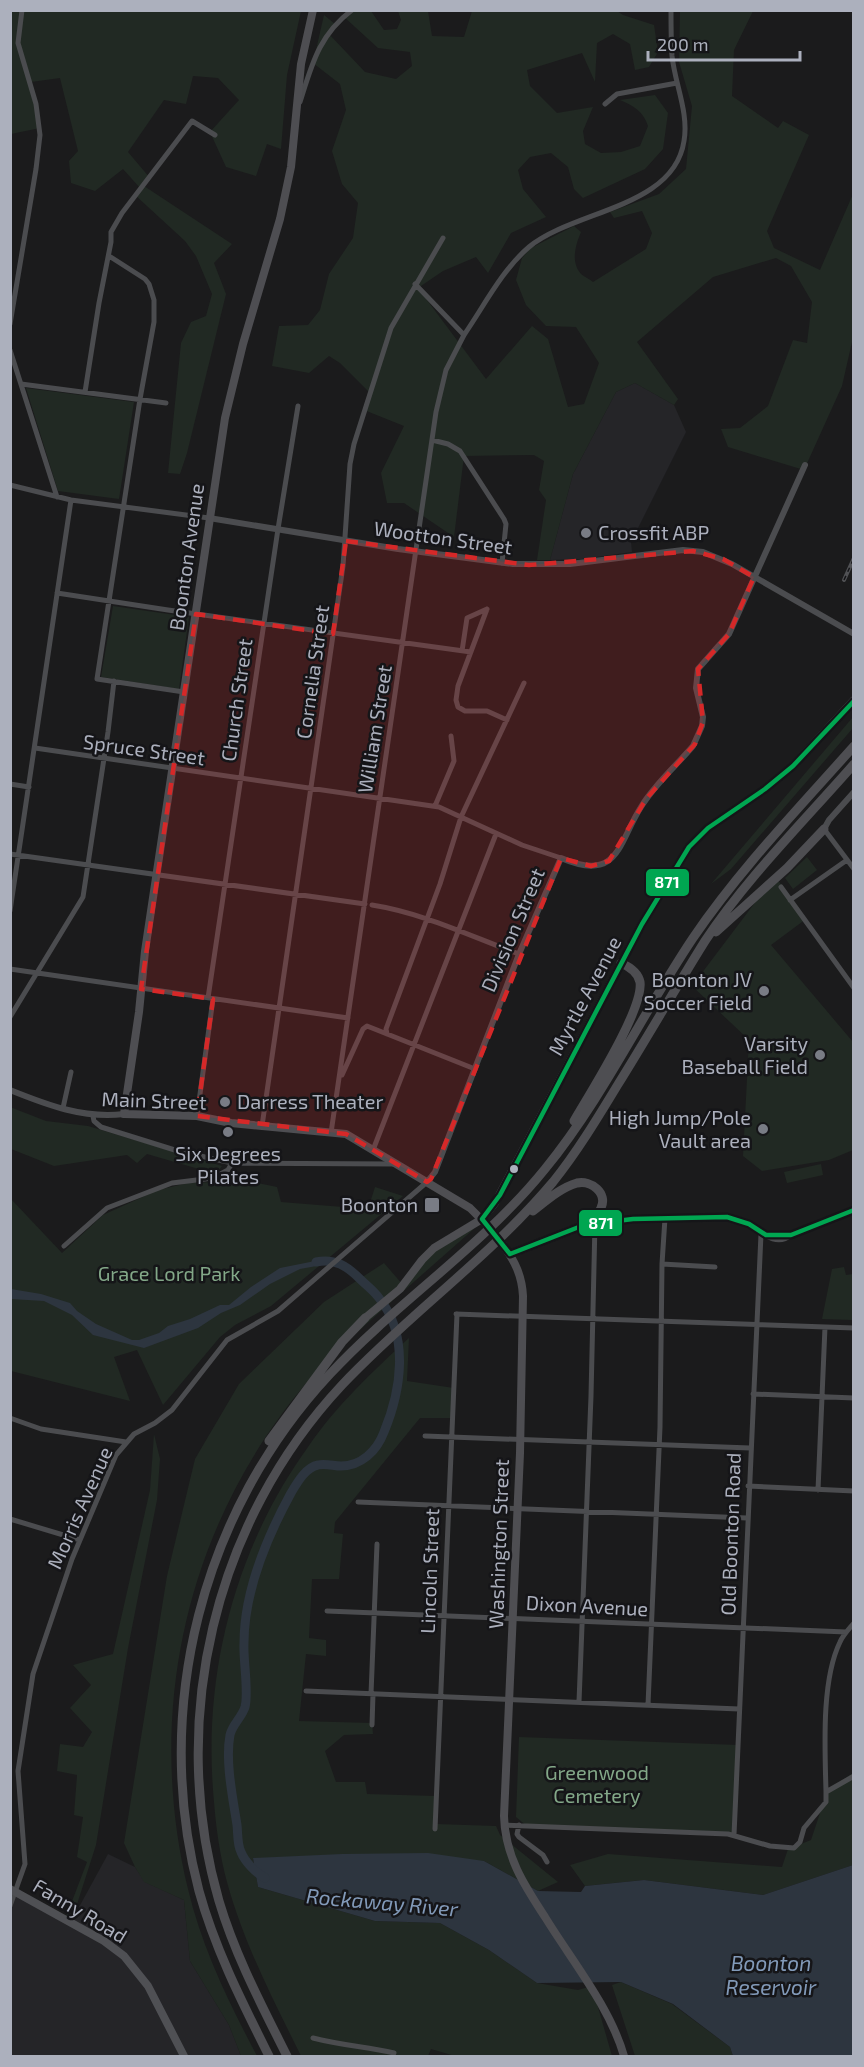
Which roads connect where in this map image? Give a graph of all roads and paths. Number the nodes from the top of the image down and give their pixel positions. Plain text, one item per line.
1 (22, 10) edge
2 (313, 10) edge
3 (352, 10) edge
4 (671, 10) edge
5 (677, 83) junction
6 (605, 104) dead end
7 (296, 115) junction
8 (215, 135) dead end
9 (443, 238) dead end
10 (108, 256) junction
11 (415, 284) junction
12 (10, 324) edge
13 (464, 335) junction
14 (10, 350) edge
15 (21, 384) junction
16 (85, 392) junction
17 (140, 399) junction
18 (166, 404) dead end
19 (298, 406) dead end
20 (432, 440) junction
21 (805, 465) dead end
22 (10, 485) edge
23 (57, 497) junction
24 (71, 500) junction
25 (124, 506) junction
26 (209, 518) junction
27 (278, 529) junction
28 (346, 541) junction
29 (416, 552) junction
30 (502, 563) junction
31 (754, 577) junction
32 (57, 593) junction
33 (111, 602) junction
34 (196, 614) junction
35 (264, 624) junction
36 (333, 634) junction
37 (854, 634) edge
38 (403, 643) junction
39 (462, 651) junction
40 (471, 652) junction
41 (114, 681) junction
42 (524, 683) dead end
43 (184, 692) junction
44 (854, 700) edge
45 (507, 720) junction
46 (451, 736) dead end
47 (854, 746) edge
48 (34, 748) junction
49 (104, 759) junction
50 (854, 764) edge
51 (173, 769) junction
52 (241, 779) junction
53 (10, 784) edge
54 (29, 787) junction
55 (311, 789) junction
56 (854, 792) edge
57 (380, 797) junction
58 (435, 806) junction
59 (461, 818) junction
60 (824, 829) junction
61 (496, 834) junction
62 (10, 854) edge
63 (19, 855) junction
64 (561, 858) junction
65 (847, 860) junction
66 (88, 866) junction
67 (854, 869) edge
68 (157, 875) junction
69 (224, 885) junction
70 (781, 887) dead end
71 (296, 895) junction
72 (790, 900) junction
73 (364, 904) junction
74 (372, 905) dead end
75 (10, 911) edge
76 (426, 918) junction
77 (458, 930) junction
78 (707, 939) junction
79 (519, 954) junction
80 (621, 963) junction
81 (10, 969) edge
82 (37, 973) junction
83 (854, 988) edge
84 (141, 989) junction
85 (210, 999) junction
86 (278, 1008) junction
87 (10, 1017) edge
88 (348, 1018) junction
89 (387, 1034) junction
90 (414, 1045) junction
91 (475, 1069) junction
92 (71, 1072) dead end
93 (339, 1082) junction
94 (10, 1090) edge
95 (63, 1108) junction
96 (124, 1114) junction
97 (93, 1116) junction
98 (197, 1116) junction
99 (262, 1126) junction
100 (332, 1133) junction
101 (572, 1134) junction
102 (374, 1150) junction
103 (232, 1163) junction
104 (396, 1164) junction
105 (429, 1183) junction
106 (854, 1209) edge
107 (664, 1218) junction
108 (484, 1221) junction
109 (595, 1223) junction
110 (584, 1225) junction
111 (764, 1235) junction
112 (64, 1246) dead end
113 (485, 1251) junction
114 (510, 1254) junction
115 (662, 1264) junction
116 (715, 1266) dead end
117 (523, 1316) junction
118 (367, 1317) joint
119 (593, 1318) junction
120 (661, 1320) junction
121 (756, 1324) junction
122 (825, 1327) junction
123 (854, 1328) edge
124 (753, 1394) junction
125 (822, 1396) junction
126 (854, 1398) edge
127 (10, 1418) edge
128 (424, 1436) dead end
129 (451, 1436) junction
130 (520, 1439) junction
131 (126, 1442) junction
132 (590, 1442) junction
133 (659, 1445) junction
134 (750, 1448) junction
135 (748, 1486) junction
136 (818, 1490) junction
137 (854, 1491) edge
138 (358, 1502) dead end
139 (448, 1505) junction
140 (517, 1508) junction
141 (587, 1511) junction
142 (656, 1514) junction
143 (747, 1518) junction
144 (10, 1519) edge
145 (80, 1540) junction
146 (377, 1544) dead end
147 (206, 1588) junction
148 (327, 1611) dead end
149 (374, 1612) junction
150 (443, 1616) junction
151 (513, 1618) junction
152 (582, 1621) junction
153 (854, 1623) edge
154 (651, 1624) junction
155 (742, 1628) junction
156 (846, 1632) junction
157 (306, 1691) dead end
158 (372, 1694) junction
159 (440, 1697) junction
160 (509, 1699) junction
161 (579, 1702) junction
162 (648, 1705) junction
163 (739, 1709) junction
164 (372, 1725) dead end
165 (854, 1776) edge
166 (826, 1792) junction
167 (504, 1825) junction
168 (519, 1825) junction
169 (435, 1829) dead end
170 (734, 1835) junction
171 (547, 1862) dead end
172 (13, 1890) edge
173 (10, 1906) edge
174 (313, 2038) dead end
175 (361, 2048) junction
176 (394, 2053) dead end
177 (184, 2056) edge
178 (268, 2056) edge
179 (287, 2056) edge
180 (362, 2056) edge
181 (624, 2056) edge

1 - 12 street
2 - 7 main road, Boonton Avenue
3 - 7 street
4 - 5 street, William Street
5 - 6 street
5 - 13 street, William Street
7 - 26 main road, Boonton Avenue
8 - 10 street
9 - 11 street, Cornelia Street
10 - 16 street
10 - 17 street
11 - 13 street
11 - 28 street, Cornelia Street
13 - 20 street, William Street
14 - 15 street
15 - 16 street
15 - 23 street
16 - 17 street
17 - 18 street
17 - 25 street
19 - 27 street, Church Street
20 - 29 street, William Street
20 - 30 street
21 - 31 street, Division Street
22 - 23 street, Wootton Street
23 - 24 street, Wootton Street
24 - 25 street, Wootton Street
24 - 32 street
25 - 26 street, Wootton Street
25 - 33 street
26 - 27 street, Wootton Street
26 - 34 main road, Boonton Avenue
27 - 28 street, Wootton Street
27 - 35 street, Church Street
28 - 29 street, Wootton Street
28 - 36 street, Cornelia Street
29 - 30 street, Wootton Street
29 - 38 street, William Street
30 - 31 street, Wootton Street
31 - 37 street, Wootton Street
31 - 64 street, Division Street
32 - 33 street
32 - 48 street
33 - 34 street
33 - 41 street
34 - 35 street
34 - 43 main road, Boonton Avenue
35 - 36 street
35 - 52 street, Church Street
36 - 38 street
36 - 55 street, Cornelia Street
38 - 39 street
38 - 57 street, William Street
39 - 40 street
39 - 40 street
40 - 45 street
41 - 43 street
41 - 49 street
42 - 45 street
43 - 51 main road, Boonton Avenue
44 - 80 main road, Myrtle Avenue
45 - 59 street
46 - 58 street
47 - 101 highway
48 - 49 street, Spruce Street
48 - 54 street
49 - 51 street, Spruce Street
49 - 66 street
50 - 78 highway
51 - 52 street, Spruce Street
51 - 68 main road, Boonton Avenue
52 - 55 street, Spruce Street
52 - 69 street, Church Street
53 - 54 street
54 - 63 street
55 - 57 street, Spruce Street
55 - 71 street, Cornelia Street
56 - 60 street
57 - 58 street, Spruce Street
57 - 73 street, William Street
58 - 59 street, Spruce Street
59 - 61 street, Spruce Street
59 - 76 street
60 - 65 street
60 - 78 highway
61 - 64 street, Spruce Street
61 - 77 street
62 - 63 street
63 - 66 street
63 - 75 street
64 - 79 street, Division Street
65 - 67 street
65 - 72 street
66 - 68 street
66 - 82 street
68 - 69 street
68 - 84 main road, Boonton Avenue
69 - 71 street
69 - 85 street, Church Street
70 - 72 street
71 - 73 street
71 - 86 street, Cornelia Street
72 - 83 street
73 - 88 street, William Street
74 - 76 street
76 - 77 street
76 - 89 street
77 - 79 street
77 - 90 street
78 - 113 highway
79 - 91 street, Division Street
80 - 101 highway
80 - 108 main road, Myrtle Avenue
81 - 82 street
82 - 84 street
82 - 87 street
84 - 85 street
84 - 96 main road, Boonton Avenue
85 - 86 street
85 - 98 street, Church Street
86 - 88 street
86 - 99 street, Cornelia Street
88 - 93 street, William Street
89 - 90 street
89 - 93 street
90 - 91 street
90 - 102 street
91 - 105 street, Division Street
92 - 95 street
93 - 100 street, William Street
94 - 95 street, Main Street
95 - 97 street, Main Street
96 - 97 street, Main Street
96 - 98 main road, Main Street
97 - 103 street
98 - 99 main road, Main Street
99 - 100 main road, Main Street
100 - 102 main road, Main Street
101 - 147 highway
102 - 104 main road, Main Street
103 - 104 street
103 - 112 street
104 - 105 main road, Main Street
105 - 108 main road, Main Street
105 - 131 street, Morris Avenue
106 - 111 street
107 - 109 street
107 - 111 street
107 - 115 street
108 - 114 main road, Main Street, bridge
108 - 118 main road, Myrtle Avenue
109 - 110 street
109 - 119 street
110 - 113 highway
110 - 114 main road
111 - 121 street, Old Boonton Road
113 - 179 highway
114 - 117 main road, Washington Street
115 - 116 street
115 - 120 street
117 - 119 street
117 - 129 street, Lincoln Street
117 - 130 main road, Washington Street
118 - 147 highway
119 - 120 street
119 - 132 street
120 - 121 street
120 - 133 street
121 - 122 street
121 - 124 street, Old Boonton Road
122 - 123 street
122 - 125 street
124 - 125 street
124 - 134 street, Old Boonton Road
125 - 126 street
125 - 136 street
127 - 131 street
128 - 129 street
129 - 130 street
129 - 139 street, Lincoln Street
130 - 132 street
130 - 140 main road, Washington Street
131 - 145 street, Morris Avenue
132 - 133 street
132 - 141 street
133 - 134 street
133 - 142 street
134 - 135 street, Old Boonton Road
135 - 136 street
135 - 143 street, Old Boonton Road
136 - 137 street
138 - 139 street
139 - 140 street
139 - 150 street, Lincoln Street
140 - 141 street
140 - 151 main road, Washington Street
141 - 142 street
141 - 152 street
142 - 143 street
142 - 154 street
143 - 155 street, Old Boonton Road
144 - 145 street
145 - 172 street, Morris Avenue
146 - 149 street
147 - 178 highway
148 - 149 street, Dixon Avenue
149 - 150 street, Dixon Avenue
149 - 158 street
150 - 151 street, Dixon Avenue
150 - 159 street, Lincoln Street
151 - 152 street, Dixon Avenue
151 - 160 main road, Washington Street
152 - 154 street, Dixon Avenue
152 - 161 street
153 - 156 street
154 - 155 street, Dixon Avenue
154 - 162 street
155 - 156 street, Dixon Avenue
155 - 163 street, Old Boonton Road
156 - 166 street
157 - 158 street
158 - 159 street
158 - 164 street
159 - 160 street
159 - 169 street, Lincoln Street
160 - 161 street
160 - 167 main road, Washington Street
161 - 162 street
162 - 163 street
163 - 170 street, Old Boonton Road
165 - 166 street
166 - 170 street
167 - 168 street
167 - 181 main road, Washington Street
168 - 170 street
168 - 171 street
172 - 173 street, Morris Avenue
172 - 177 main road, Fanny Road
174 - 175 street
175 - 176 street
175 - 180 street

